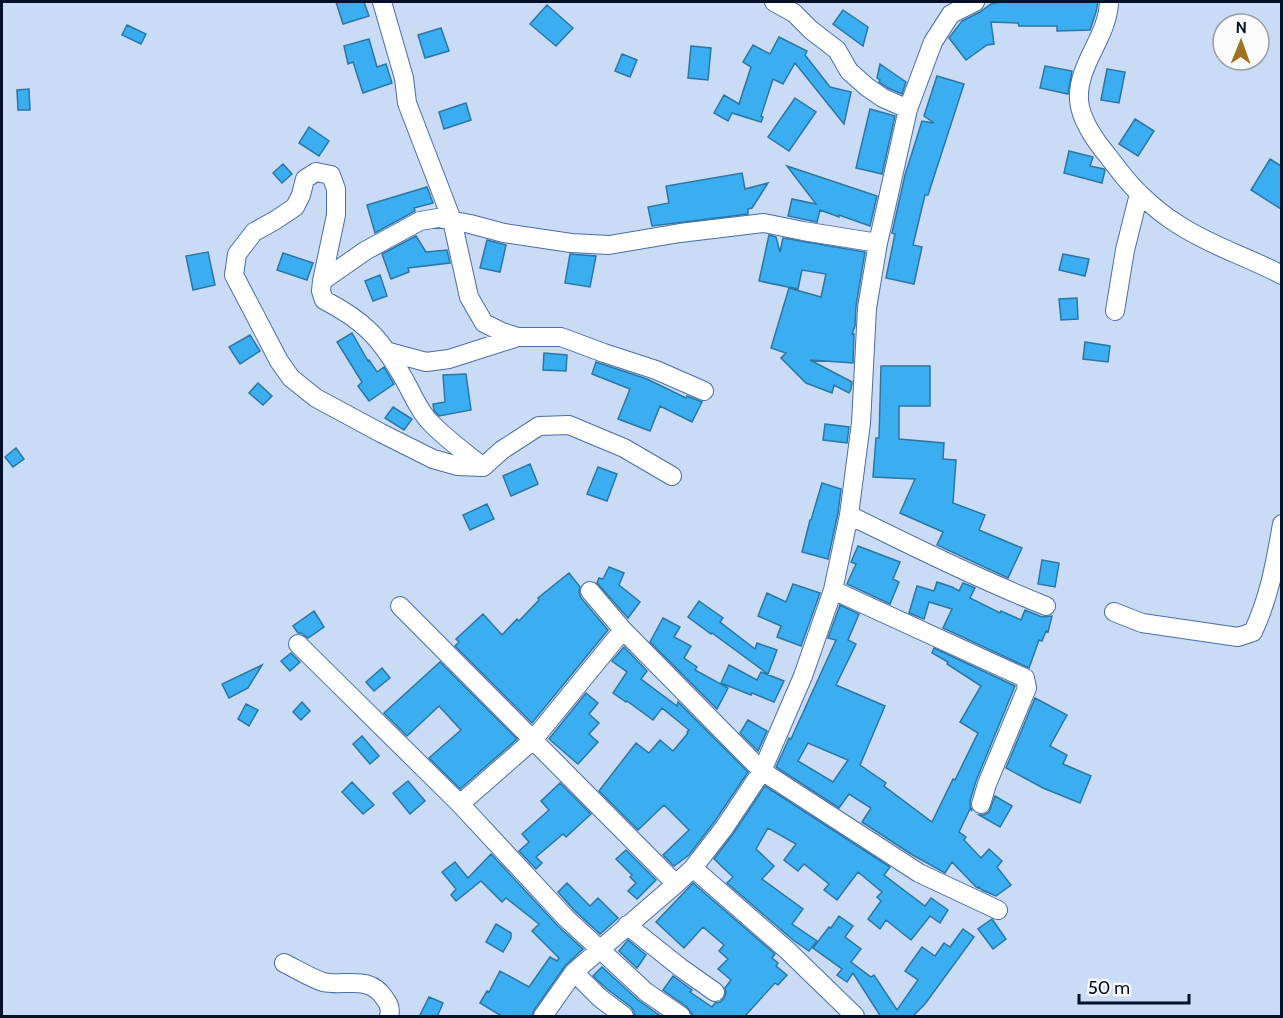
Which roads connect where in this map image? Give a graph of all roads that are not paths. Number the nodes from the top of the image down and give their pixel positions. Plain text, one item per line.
1 (382, 2) edge
2 (774, 2) edge
3 (975, 2) edge
4 (1109, 2) edge
5 (908, 109) junction
6 (1139, 194) junction
7 (452, 220) junction
8 (878, 243) junction
9 (1281, 275) edge
10 (322, 280) junction
11 (1114, 311) dead end
12 (518, 337) junction
13 (389, 352) junction
14 (704, 391) dead end
15 (483, 467) junction
16 (672, 476) dead end
17 (849, 515) junction
18 (1281, 524) edge
19 (833, 590) junction
20 (590, 591) dead end
21 (400, 606) dead end
22 (1046, 606) dead end
23 (1114, 612) dead end
24 (623, 630) junction
25 (298, 644) dead end
26 (533, 740) junction
27 (762, 771) junction
28 (460, 804) junction
29 (981, 804) dead end
30 (693, 868) junction
31 (676, 884) junction
32 (998, 910) dead end
33 (627, 925) junction
34 (600, 950) junction
35 (284, 963) dead end
36 (574, 972) junction
37 (715, 992) dead end
38 (388, 1017) edge
39 (543, 1017) edge
40 (624, 1017) edge
41 (681, 1017) edge
42 (855, 1017) edge

1 - 7 street
2 - 5 street
3 - 5 street
4 - 6 street
5 - 8 street
6 - 9 street
6 - 11 street
7 - 8 street
7 - 10 street
7 - 12 street
8 - 17 street
10 - 13 street
10 - 15 street
12 - 13 street
12 - 14 street
13 - 15 street
15 - 16 street
17 - 19 street
17 - 22 street
18 - 23 street
19 - 27 street
19 - 29 street
20 - 24 street
21 - 26 street
24 - 26 street
24 - 27 street
25 - 28 street
26 - 28 street
26 - 31 street
27 - 30 street
27 - 32 street
28 - 34 street
30 - 31 street
30 - 42 street
31 - 33 street
33 - 34 street
33 - 37 street
34 - 36 street
34 - 41 street
35 - 38 street
36 - 39 street
36 - 40 street

